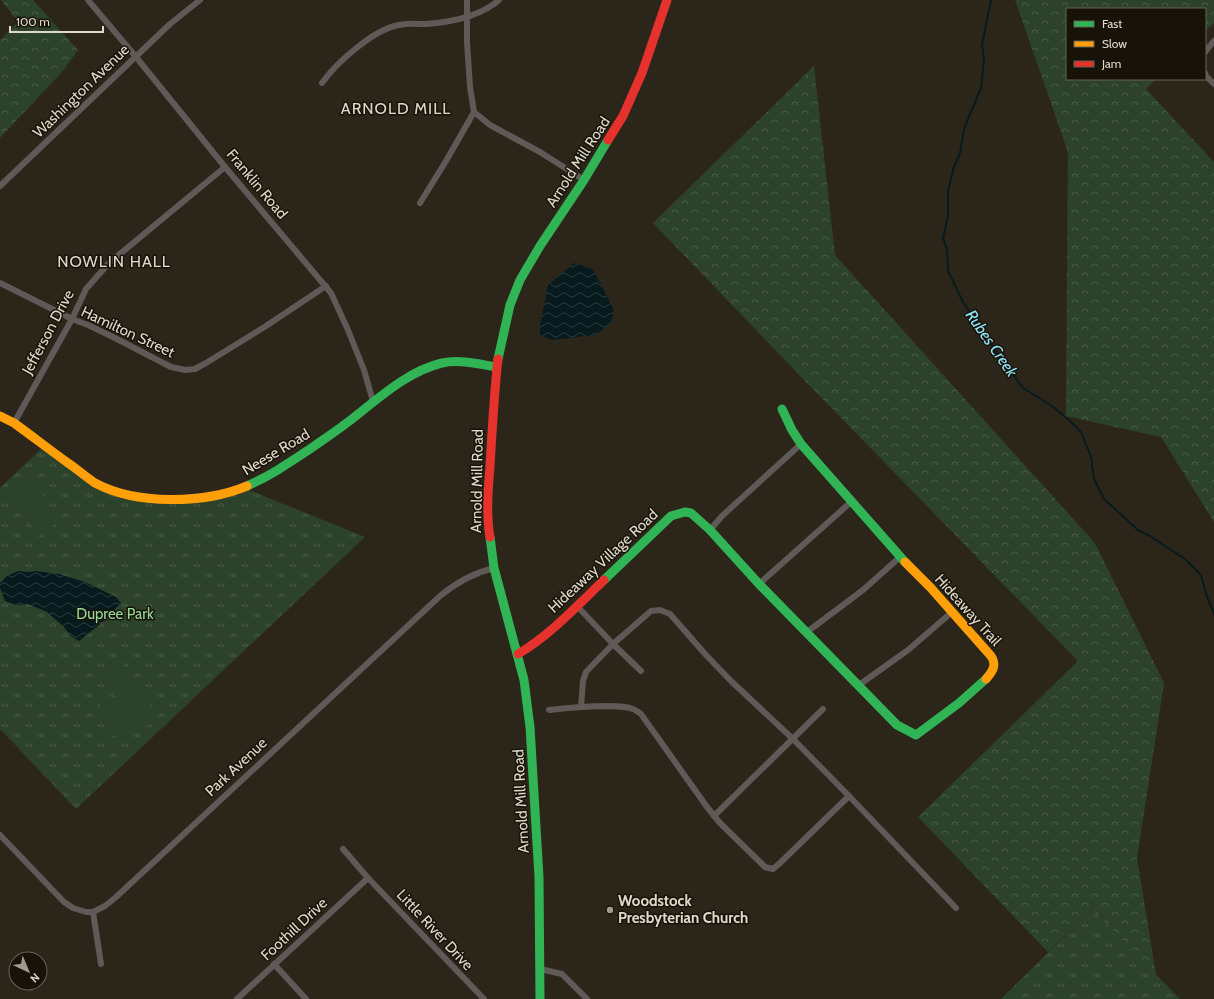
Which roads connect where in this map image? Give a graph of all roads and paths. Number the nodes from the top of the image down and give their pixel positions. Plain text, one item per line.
1 (88, 0) edge
2 (200, 0) edge
3 (466, 0) edge
4 (499, 0) edge
5 (667, 0) edge
6 (467, 17) junction
7 (1214, 42) edge
8 (1206, 51) edge
9 (136, 57) junction
10 (1206, 76) edge
11 (322, 83) dead end
12 (1214, 84) edge
13 (474, 112) junction
14 (225, 167) junction
15 (584, 180) junction
16 (0, 186) edge
17 (420, 203) dead end
18 (0, 283) edge
19 (326, 286) junction
20 (72, 319) junction
21 (496, 367) junction
22 (375, 402) junction
23 (782, 409) dead end
24 (0, 416) edge
25 (14, 423) junction
26 (801, 444) junction
27 (851, 502) junction
28 (710, 530) junction
29 (900, 557) junction
30 (494, 568) junction
31 (759, 584) junction
32 (577, 606) junction
33 (952, 612) junction
34 (807, 632) junction
35 (613, 644) junction
36 (518, 654) junction
37 (641, 671) dead end
38 (859, 685) junction
39 (582, 707) junction
40 (823, 709) dead end
41 (549, 710) dead end
42 (793, 739) junction
43 (849, 796) junction
44 (714, 816) junction
45 (0, 835) edge
46 (343, 850) dead end
47 (368, 878) junction
48 (956, 908) dead end
49 (93, 912) junction
50 (101, 964) dead end
51 (274, 964) junction
52 (540, 969) junction
53 (237, 999) edge
54 (306, 999) edge
55 (484, 999) edge
56 (540, 999) edge
57 (587, 999) edge

1 - 9 street, Franklin Road
2 - 9 street, Washington Avenue
3 - 6 street
4 - 6 street
5 - 15 street, Arnold Mill Road
6 - 11 street
6 - 13 street
7 - 8 street
9 - 14 street, Franklin Road
9 - 16 street, Washington Avenue
10 - 12 street
13 - 15 street
13 - 17 street
14 - 19 street, Franklin Road
14 - 20 street, Jefferson Drive
15 - 21 street, Arnold Mill Road
18 - 20 street, Hamilton Street
19 - 20 street, Hamilton Street
19 - 22 street, Franklin Road
20 - 25 street, Jefferson Drive
21 - 22 street, Neese Road
21 - 30 street, Arnold Mill Road
22 - 25 street, Neese Road
23 - 26 street, Hideaway Trail
24 - 25 street, Neese Road
26 - 27 street, Hideaway Trail
26 - 28 street
27 - 29 street, Hideaway Trail
27 - 31 street
28 - 31 street, Hideaway Trail
28 - 32 street, Hideaway Village Road
29 - 33 street, Hideaway Trail
29 - 34 street
30 - 36 street, Arnold Mill Road
30 - 49 street, Park Avenue
31 - 34 street, Hideaway Trail
32 - 35 street
32 - 36 street, Hideaway Village Road
33 - 38 street
33 - 38 street, Hideaway Trail
34 - 38 street, Hideaway Trail
35 - 37 street
35 - 39 street
35 - 42 street
36 - 52 street, Arnold Mill Road
39 - 41 street
39 - 44 street
40 - 42 street
42 - 43 street
42 - 44 street
43 - 44 street
43 - 48 street
45 - 49 street
46 - 47 street, Little River Drive
47 - 51 street, Foothill Drive
47 - 55 street, Little River Drive
49 - 50 street
51 - 53 street, Foothill Drive
51 - 54 street
52 - 56 street, Arnold Mill Road
52 - 57 street

